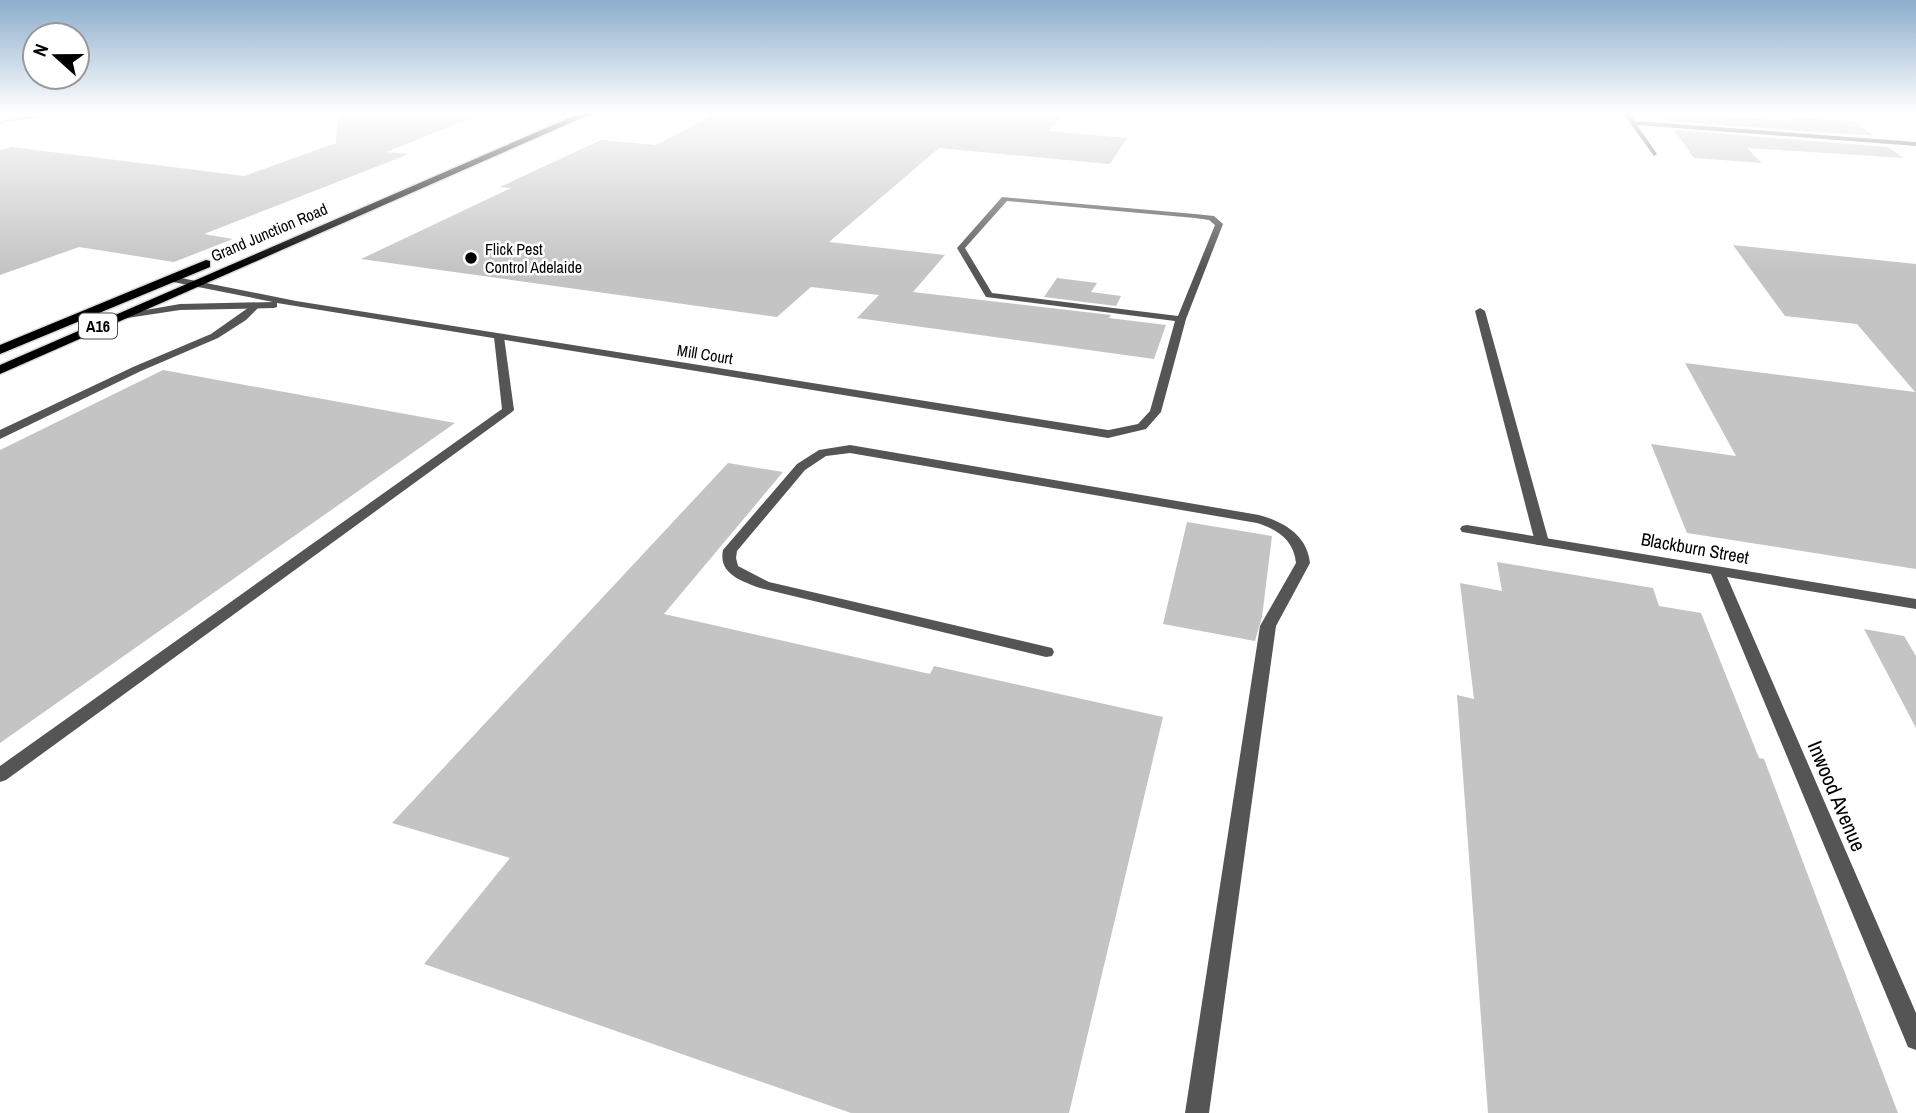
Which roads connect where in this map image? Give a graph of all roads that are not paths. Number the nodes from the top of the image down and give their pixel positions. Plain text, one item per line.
1 (447, 164) edge
2 (464, 164) edge
3 (321, 216) dead end
4 (221, 258) dead end
5 (171, 279) junction
6 (197, 282) junction
7 (296, 304) junction
8 (255, 306) junction
9 (1480, 311) dead end
10 (1181, 318) junction
11 (113, 319) junction
12 (499, 337) junction
13 (0, 350) edge
14 (0, 370) edge
15 (0, 435) edge
16 (1467, 529) dead end
17 (1542, 542) junction
18 (1717, 571) junction
19 (1916, 604) edge
20 (1046, 652) dead end
21 (0, 775) edge
22 (1916, 1039) edge
23 (1197, 1113) edge

1 - 3 highway, Grand Junction Road / A16
2 - 6 highway, Grand Junction Road / A16
4 - 5 highway, Grand Junction Road / A16
5 - 6 street, Mill Court
5 - 13 highway, Grand Junction Road / A16
6 - 7 street, Mill Court
6 - 11 highway, Grand Junction Road / A16
7 - 8 street, Mill Court
7 - 12 street, Mill Court
8 - 11 street, Mill Court
8 - 15 street
9 - 17 street
10 - 10 street
10 - 12 street, Mill Court
11 - 14 highway, Grand Junction Road / A16
12 - 21 street
16 - 17 street, Blackburn Street
17 - 18 street, Blackburn Street
18 - 19 street, Blackburn Street
18 - 22 street, Inwood Avenue
20 - 23 street

